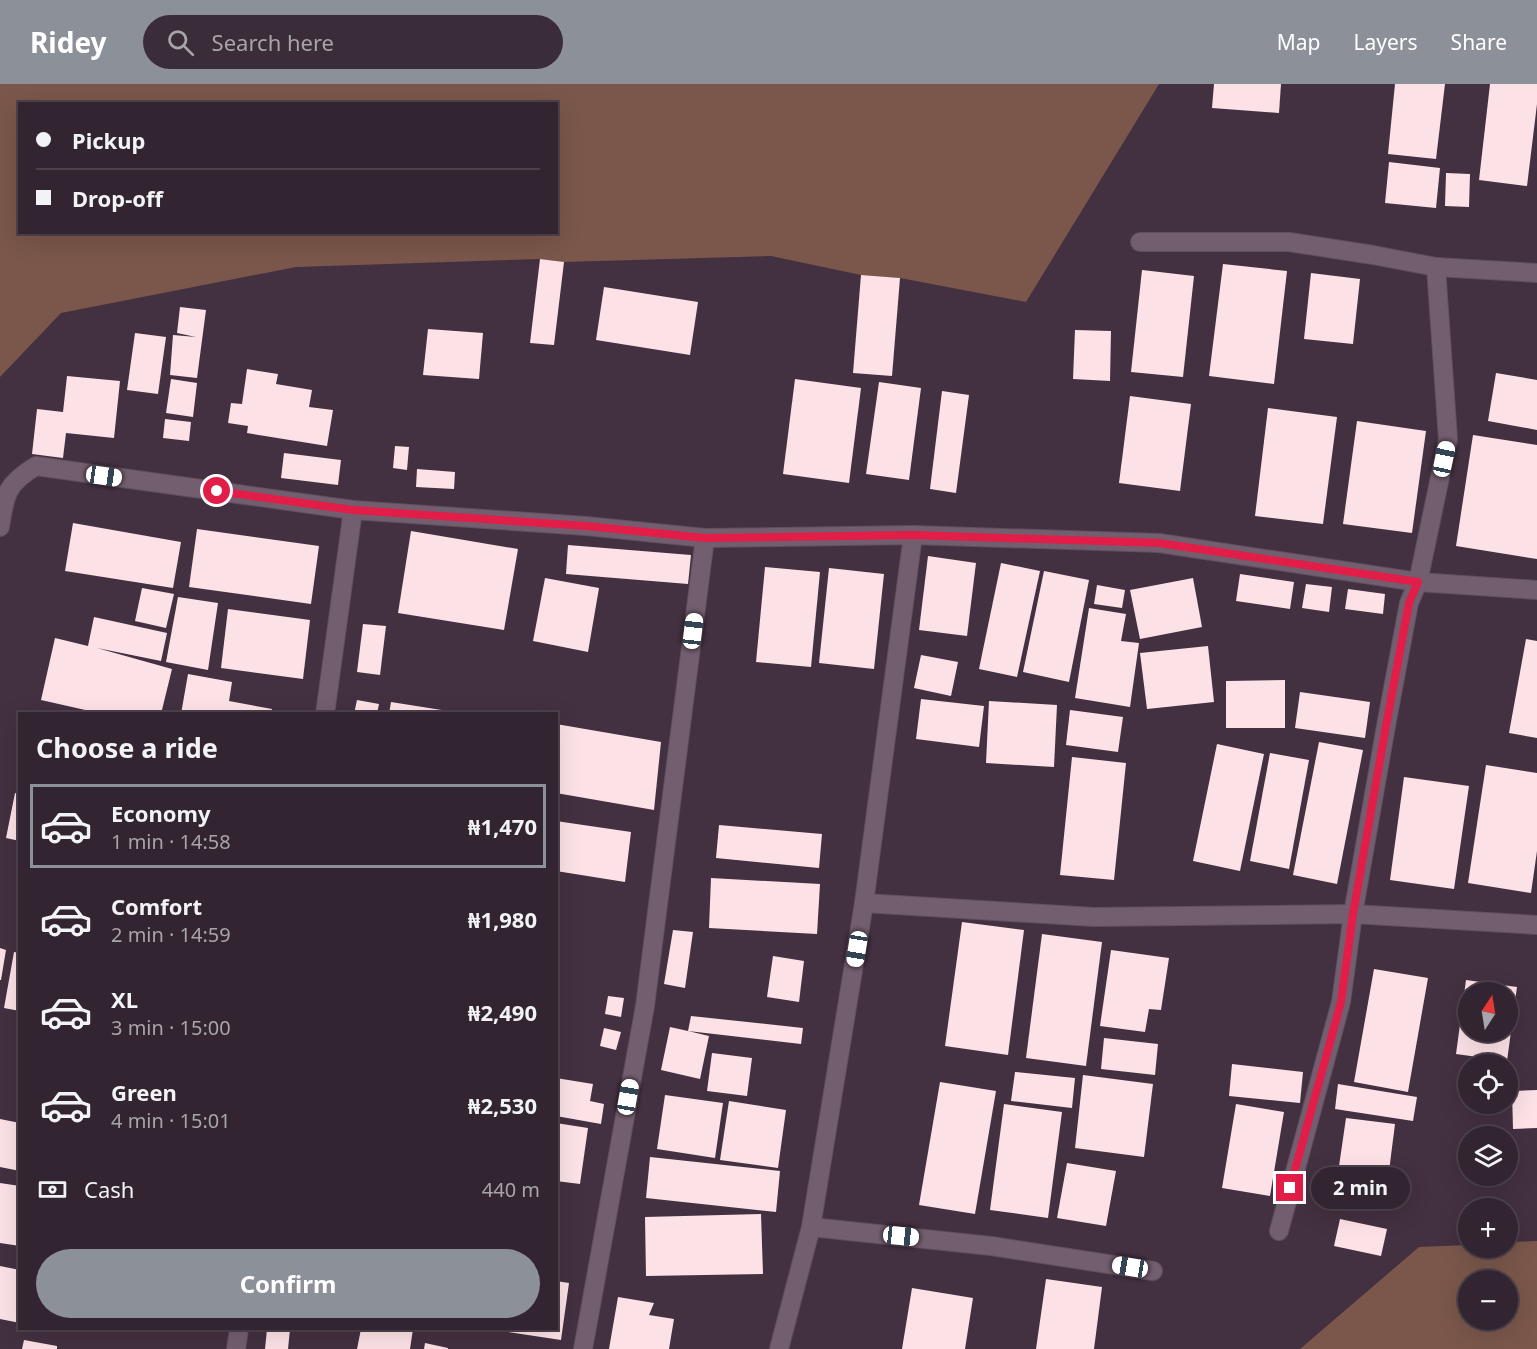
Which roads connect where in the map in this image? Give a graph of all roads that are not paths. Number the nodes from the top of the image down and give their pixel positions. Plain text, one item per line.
1 (1140, 242) dead end
2 (1436, 267) junction
3 (1537, 273) edge
4 (353, 510) junction
5 (0, 528) edge
6 (913, 535) junction
7 (705, 538) junction
8 (1418, 582) junction
9 (1537, 590) edge
10 (325, 712) edge
11 (864, 903) junction
12 (1353, 914) junction
13 (1537, 925) edge
14 (811, 1227) junction
15 (1279, 1231) dead end
16 (1153, 1271) dead end
17 (239, 1330) edge
18 (236, 1349) edge
19 (584, 1349) edge
20 (779, 1349) edge

1 - 2 street
2 - 3 street
2 - 8 street
4 - 5 street
4 - 7 street
4 - 10 street
6 - 7 street
6 - 8 street
6 - 11 street
7 - 19 street
8 - 9 street
8 - 12 street
11 - 12 street
11 - 14 street
12 - 13 street
12 - 15 street
14 - 16 street
14 - 20 street
17 - 18 street

